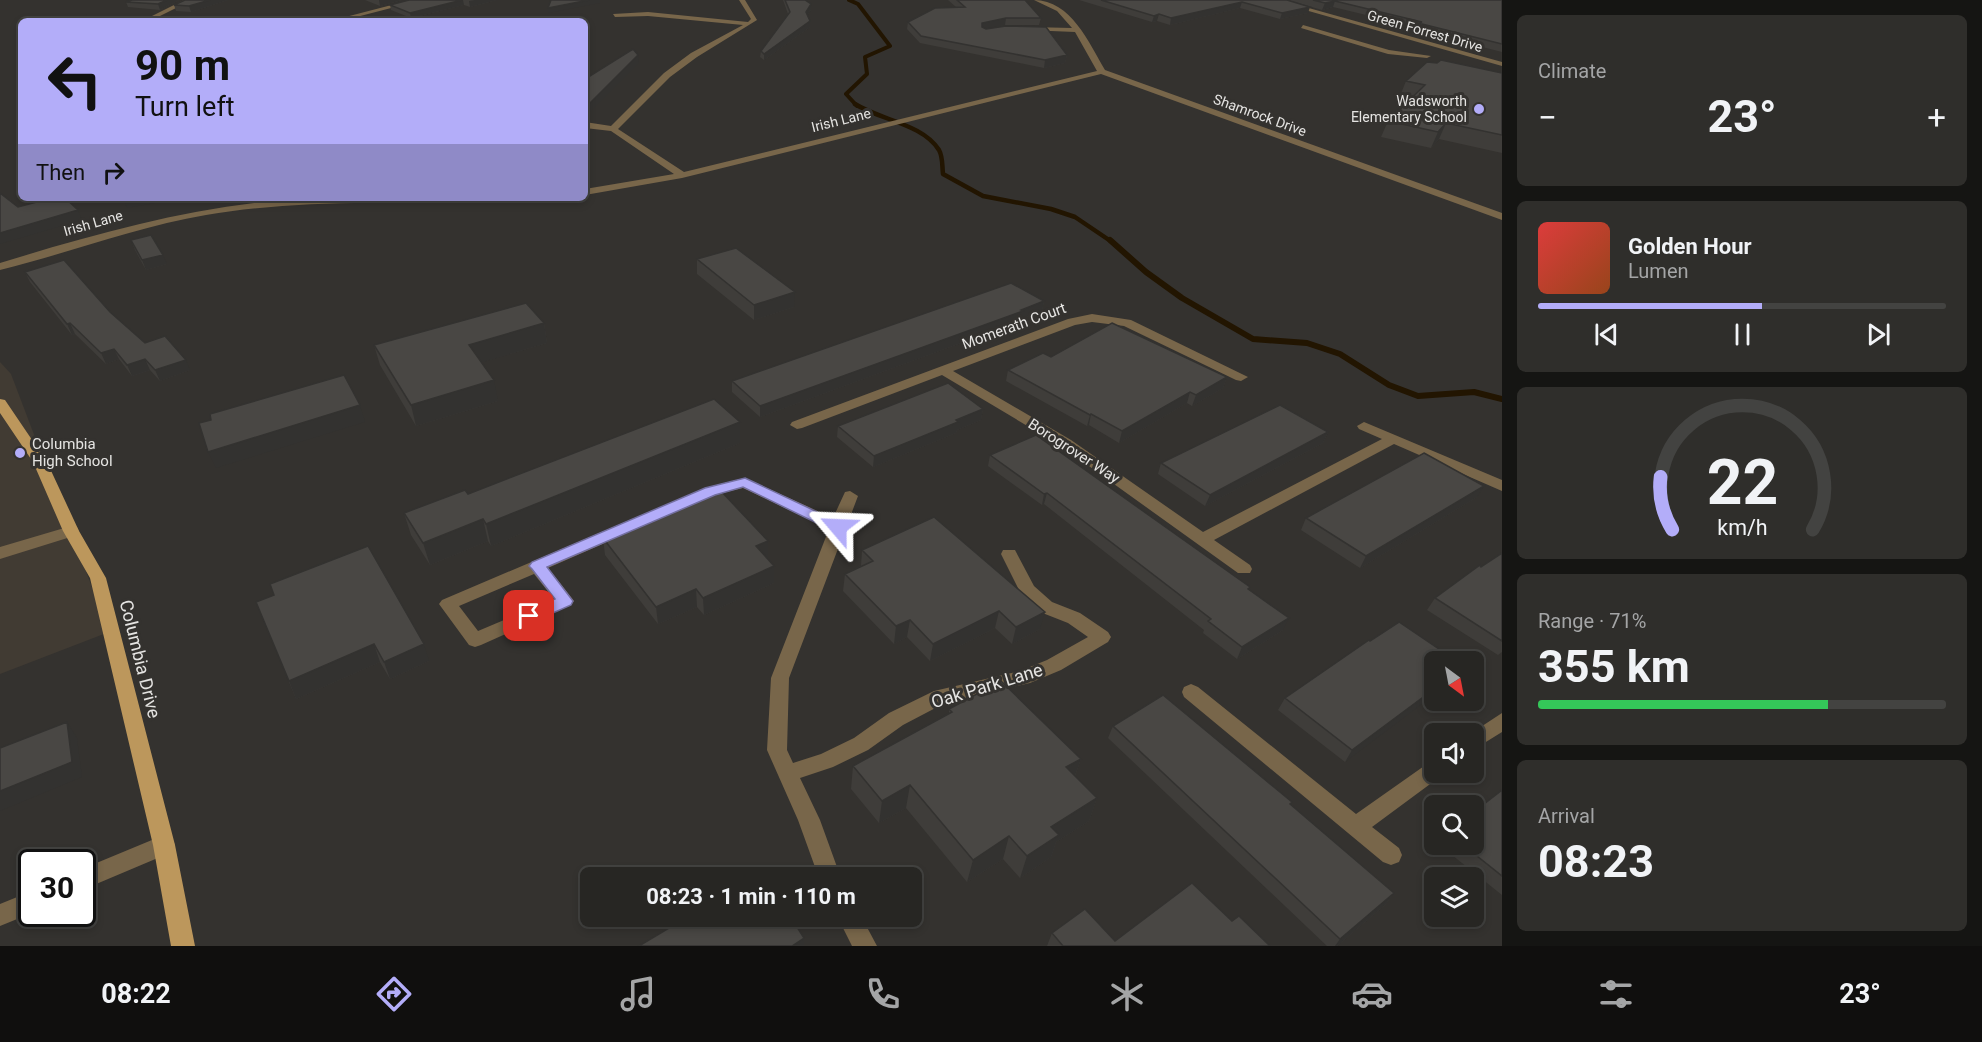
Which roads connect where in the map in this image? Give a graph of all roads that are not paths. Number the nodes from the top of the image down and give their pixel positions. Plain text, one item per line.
1 (189, 0) edge
2 (419, 0) edge
3 (742, 0) edge
4 (1037, 0) edge
5 (1273, 0) edge
6 (615, 15) dead end
7 (151, 18) edge
8 (356, 18) edge
9 (750, 24) junction
10 (1303, 27) dead end
11 (1017, 29) edge
12 (1077, 30) junction
13 (1425, 44) junction
14 (1427, 56) junction
15 (1435, 62) edge
16 (1502, 64) edge
17 (1102, 72) junction
18 (588, 125) edge
19 (613, 129) junction
20 (682, 175) junction
21 (588, 191) edge
22 (206, 201) edge
23 (314, 201) edge
24 (206, 212) junction
25 (1502, 217) edge
26 (0, 267) edge
27 (942, 370) junction
28 (1241, 377) dead end
29 (0, 403) edge
30 (797, 425) dead end
31 (1364, 426) dead end
32 (1393, 439) junction
33 (1502, 486) edge
34 (850, 496) dead end
35 (838, 527) junction
36 (71, 531) junction
37 (1202, 539) junction
38 (0, 553) edge
39 (1009, 554) dead end
40 (537, 566) junction
41 (1244, 569) dead end
42 (1191, 692) dead end
43 (1502, 721) edge
44 (1484, 734) edge
45 (788, 773) junction
46 (1424, 777) edge
47 (1356, 826) junction
48 (164, 845) junction
49 (1391, 855) dead end
50 (826, 867) edge
51 (96, 874) edge
52 (18, 908) edge
53 (0, 915) edge
54 (854, 927) edge
55 (183, 946) edge
56 (865, 946) edge

1 - 7 street
2 - 8 street
3 - 9 street
4 - 12 street
5 - 13 street, Green Forrest Drive
6 - 9 street
9 - 19 street
10 - 14 street
11 - 12 street
12 - 17 street
13 - 14 street
13 - 16 street, Green Forrest Drive
14 - 15 street
17 - 20 street, Irish Lane
17 - 25 street, Shamrock Drive
18 - 19 street
19 - 20 street
20 - 21 street, Irish Lane
22 - 24 street
23 - 24 street, Irish Lane
24 - 26 street, Irish Lane
27 - 28 street, Momerath Court
27 - 30 street, Momerath Court
27 - 37 street, Borogrover Way
29 - 36 main road, Columbia Drive
31 - 32 street
32 - 33 street
32 - 37 street
34 - 35 street
35 - 40 street
35 - 45 street
36 - 38 street
36 - 48 main road, Columbia Drive
37 - 41 street, Borogrover Way
39 - 45 street, Oak Park Lane
40 - 40 street
42 - 47 street
43 - 44 street
45 - 50 street
46 - 47 street
47 - 49 street
48 - 51 street
48 - 55 main road, Columbia Drive
52 - 53 street
54 - 56 street

